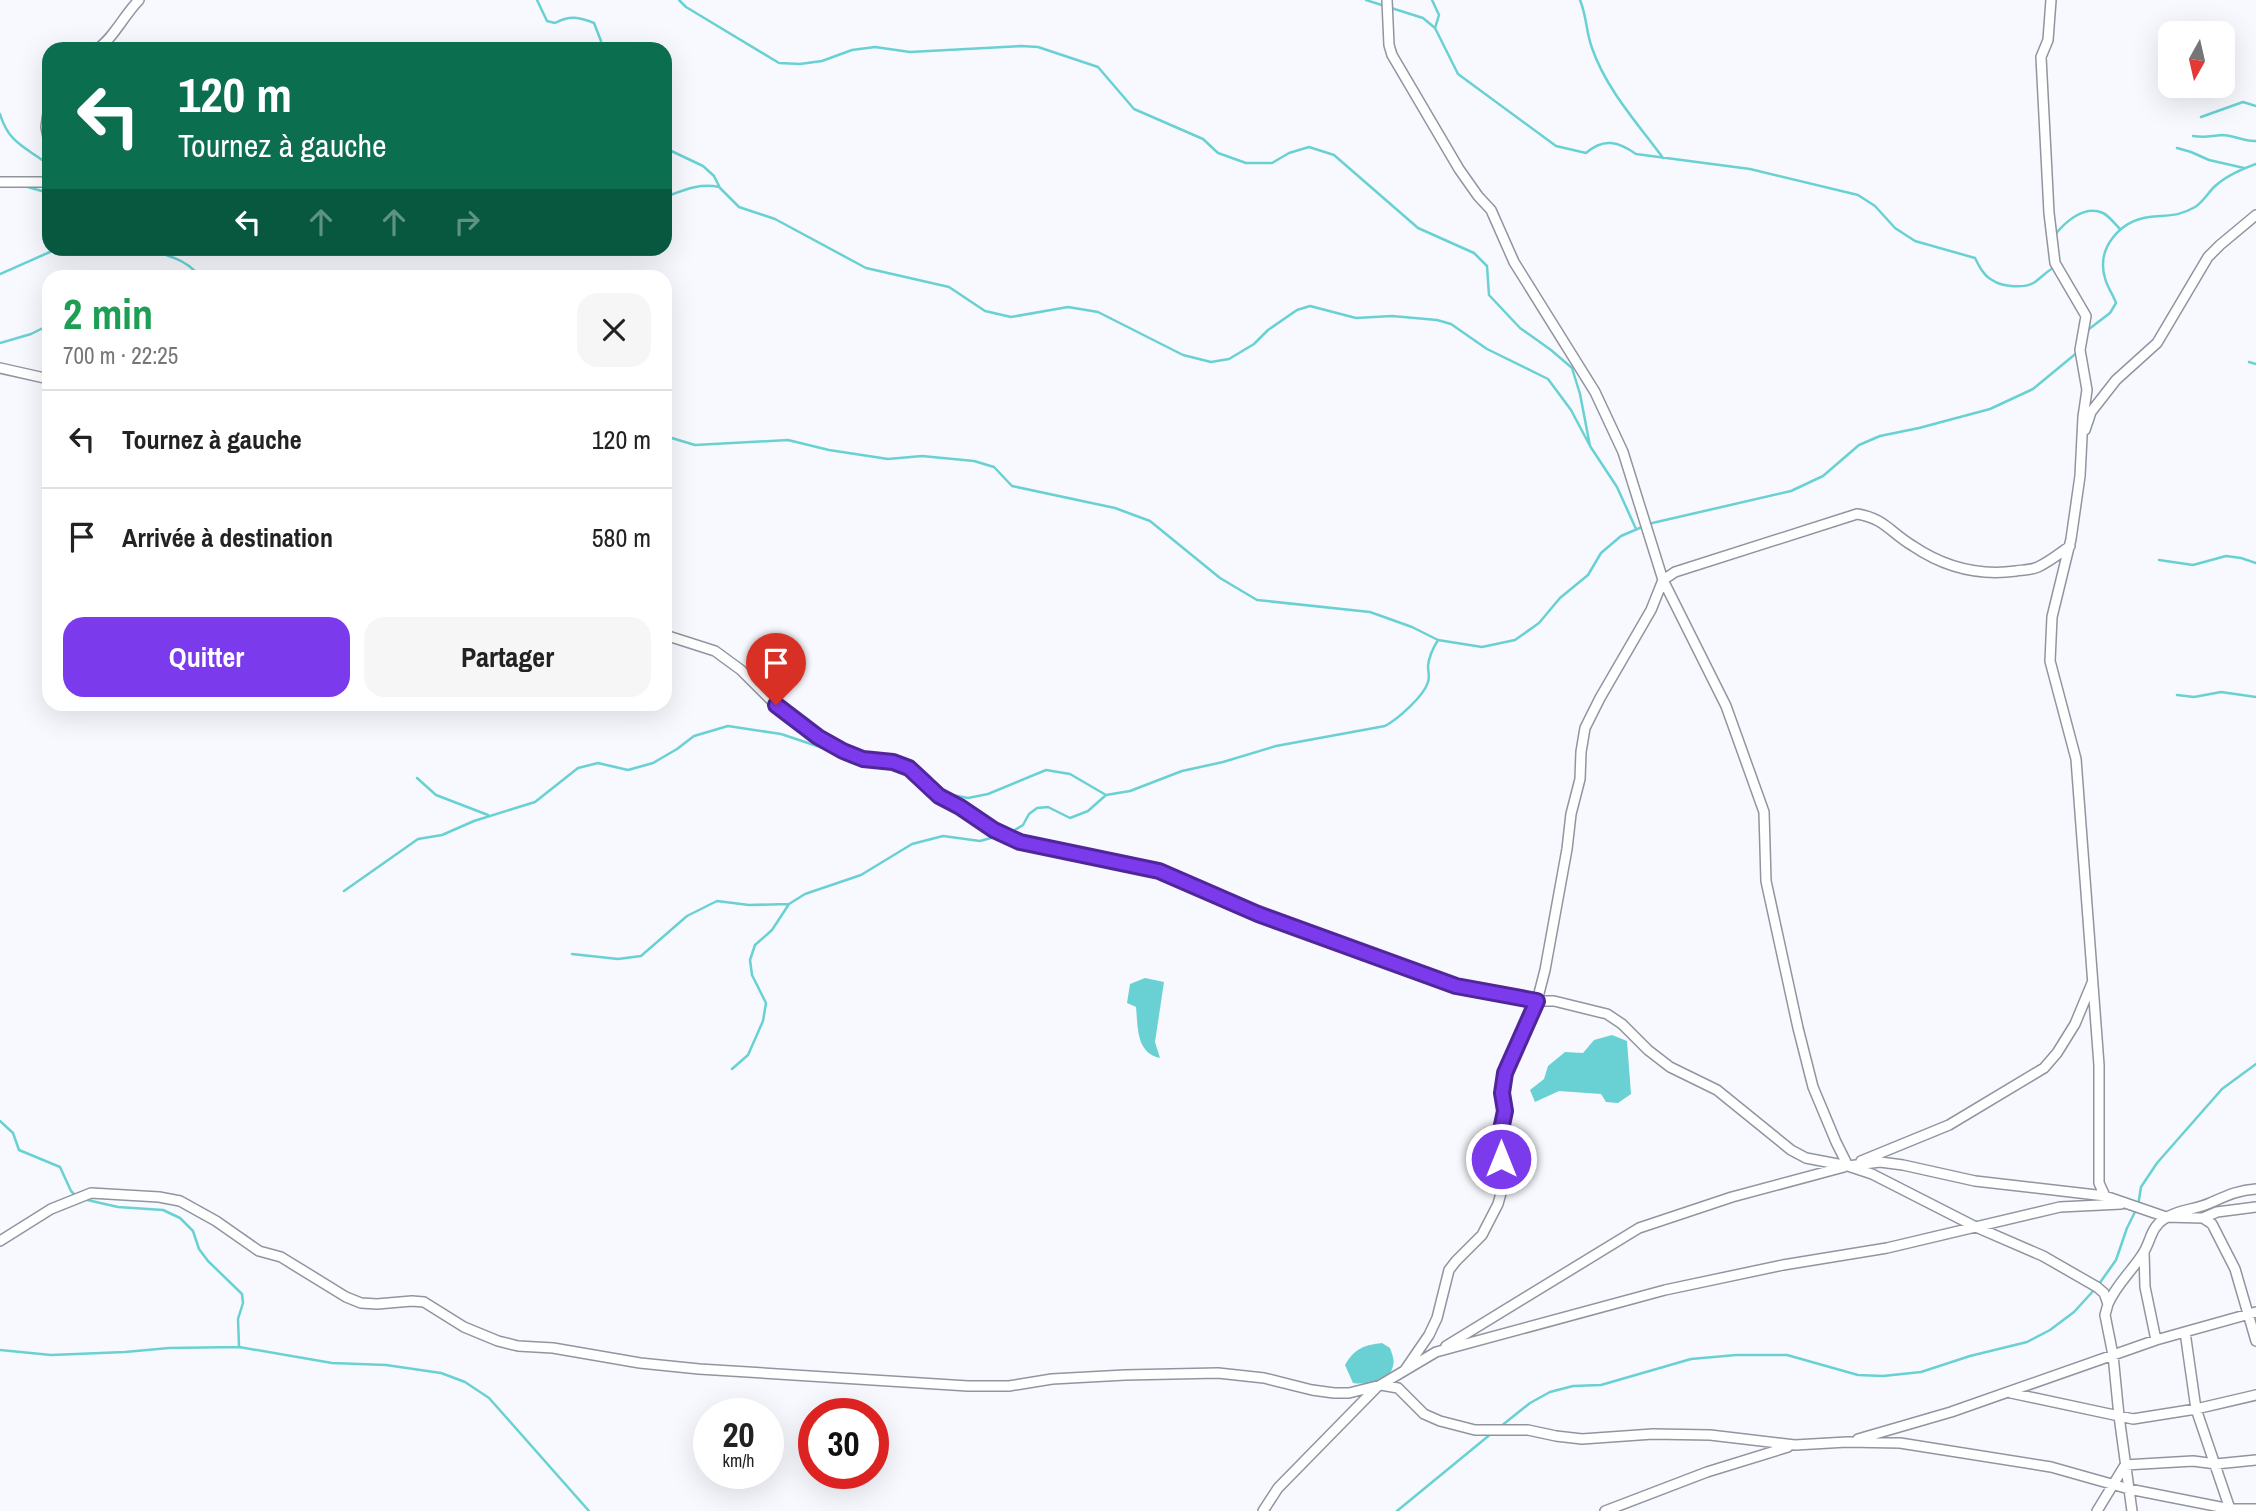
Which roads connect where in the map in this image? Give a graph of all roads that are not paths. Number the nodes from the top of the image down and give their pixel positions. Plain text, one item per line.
1 (139, 0) edge
2 (1387, 0) edge
3 (2051, 0) edge
4 (108, 42) edge
5 (0, 183) edge
6 (42, 183) edge
7 (2256, 215) edge
8 (0, 368) edge
9 (42, 377) edge
10 (2082, 439) junction
11 (2070, 546) junction
12 (1663, 580) junction
13 (672, 637) edge
14 (2092, 981) junction
15 (1537, 1001) junction
16 (1848, 1166) junction
17 (2256, 1189) edge
18 (2105, 1196) junction
19 (2221, 1196) junction
20 (2129, 1204) junction
21 (2256, 1207) edge
22 (2217, 1212) junction
23 (2166, 1217) junction
24 (2203, 1218) junction
25 (1976, 1227) junction
26 (0, 1241) edge
27 (2144, 1252) junction
28 (2108, 1304) junction
29 (2252, 1313) edge
30 (2185, 1332) junction
31 (2156, 1340) junction
32 (2256, 1341) edge
33 (1436, 1353) junction
34 (2113, 1355) junction
35 (1405, 1370) junction
36 (1381, 1385) junction
37 (2009, 1392) junction
38 (2256, 1395) edge
39 (2196, 1409) junction
40 (2119, 1416) junction
41 (1847, 1442) junction
42 (1794, 1445) junction
43 (2256, 1460) edge
44 (2216, 1464) junction
45 (2125, 1465) junction
46 (2113, 1485) junction
47 (2129, 1489) junction
48 (2230, 1509) junction
49 (2256, 1509) edge
50 (1263, 1511) edge
51 (1605, 1511) edge
52 (2097, 1511) edge
53 (2132, 1511) edge

1 - 4 street
2 - 12 street
3 - 10 street
5 - 6 street
7 - 10 street
8 - 9 street
10 - 11 street
11 - 12 street
11 - 14 street
12 - 15 street
12 - 16 street
13 - 15 street
14 - 16 street
14 - 18 street
15 - 16 street
15 - 35 street
16 - 18 street
16 - 25 street
16 - 33 street
17 - 19 street
18 - 20 street
19 - 22 street
19 - 23 street
20 - 23 street
20 - 25 street
21 - 22 street
22 - 24 street
23 - 24 street
23 - 27 street
24 - 29 street
25 - 28 street
25 - 33 street
26 - 36 street
27 - 28 street
27 - 31 street
28 - 34 street
29 - 30 street
29 - 32 street
30 - 31 street
30 - 39 street
31 - 34 street
33 - 35 street
34 - 37 street
34 - 40 street
35 - 36 street
36 - 42 street
36 - 50 street
37 - 40 street
37 - 41 street
38 - 39 street
39 - 40 street
39 - 44 street
40 - 45 street
41 - 42 street
41 - 46 street
42 - 51 street
43 - 44 street
44 - 45 street
44 - 48 street
45 - 46 street
45 - 47 street
46 - 47 street
46 - 52 street
47 - 48 street
47 - 53 street
48 - 49 street

